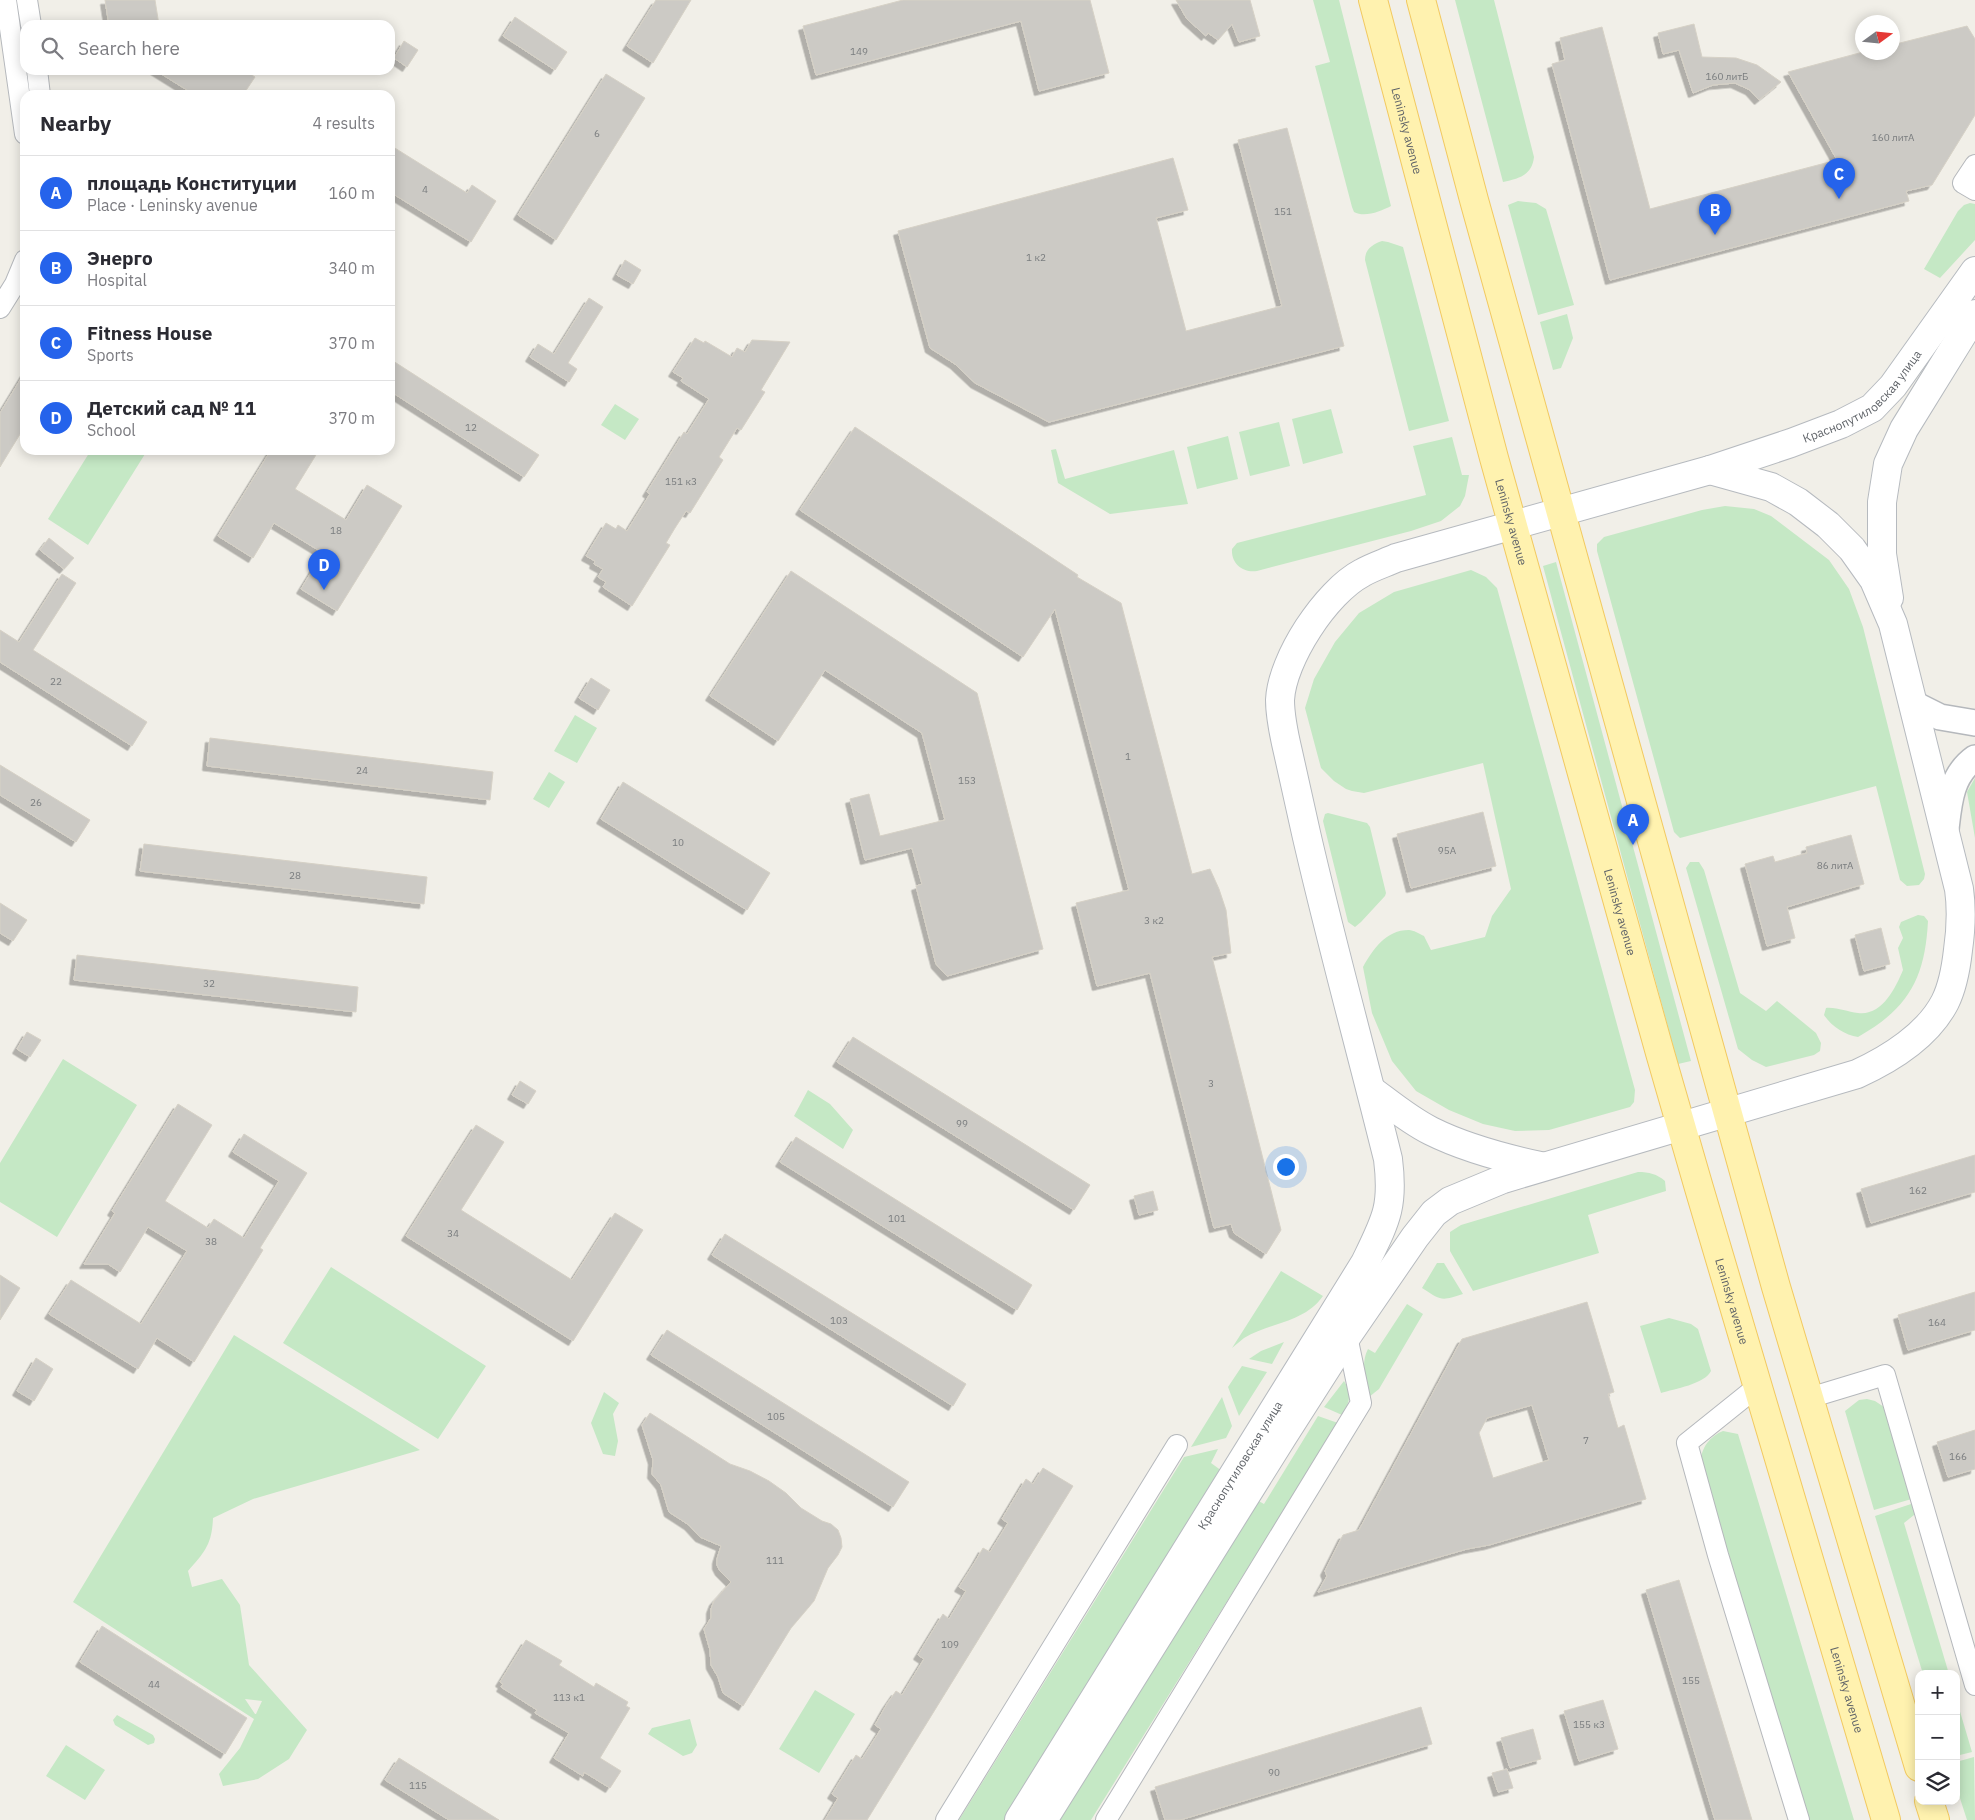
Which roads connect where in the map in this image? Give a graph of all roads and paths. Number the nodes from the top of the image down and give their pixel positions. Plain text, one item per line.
1 (6, 0) edge
2 (27, 0) edge
3 (1372, 0) edge
4 (1421, 0) edge
5 (30, 20) edge
6 (38, 75) edge
7 (39, 90) edge
8 (20, 99) edge
9 (1975, 165) edge
10 (1975, 190) edge
11 (1975, 271) edge
12 (20, 272) edge
13 (0, 308) edge
14 (1975, 314) edge
15 (1710, 470) junction
16 (1560, 511) junction
17 (1513, 526) junction
18 (1893, 624) junction
19 (1912, 703) junction
20 (1975, 723) edge
21 (1975, 758) edge
22 (1945, 834) junction
23 (1371, 1090) junction
24 (1727, 1112) junction
25 (1681, 1126) junction
26 (1541, 1166) junction
27 (1347, 1336) junction
28 (1758, 1386) junction
29 (1809, 1398) junction
30 (1177, 1445) dead end
31 (1975, 1685) edge
32 (1917, 1760) edge
33 (1930, 1805) edge
34 (946, 1820) edge
35 (1019, 1820) edge
36 (1042, 1820) edge
37 (1106, 1820) edge
38 (1799, 1820) edge
39 (1886, 1820) edge
40 (1935, 1820) edge

1 - 8 street
2 - 5 street
3 - 17 main road, Leninsky avenue
4 - 16 main road
6 - 7 street
9 - 10 street
11 - 15 main road, Краснопутиловская улица
12 - 13 street
14 - 18 main road
15 - 16 main road, Краснопутиловская улица
15 - 18 main road
16 - 17 main road, Краснопутиловская улица
16 - 24 main road
17 - 23 main road, Краснопутиловская улица
17 - 25 main road, Leninsky avenue
18 - 19 main road, Краснопутиловская улица
19 - 20 street
19 - 22 main road, Краснопутиловская улица
21 - 22 street
22 - 24 main road, Краснопутиловская улица
23 - 26 main road
23 - 35 main road, Краснопутиловская улица
24 - 25 main road, Краснопутиловская улица
24 - 29 main road
25 - 26 main road, Краснопутиловская улица
25 - 28 main road, Leninsky avenue
26 - 27 main road, Краснопутиловская улица
27 - 36 main road, Краснопутиловская улица
27 - 37 street
28 - 38 street
28 - 39 main road, Leninsky avenue
29 - 31 street
29 - 32 main road
30 - 34 street
33 - 40 main road

